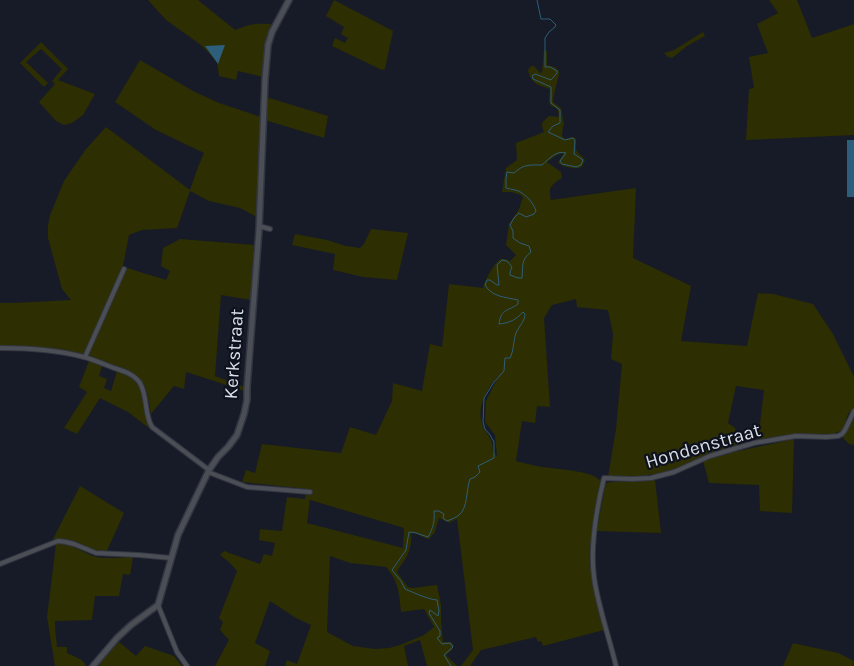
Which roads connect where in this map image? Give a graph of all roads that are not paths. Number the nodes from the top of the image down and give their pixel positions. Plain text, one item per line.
1 (290, 0) edge
2 (259, 226) junction
3 (270, 229) dead end
4 (124, 269) dead end
5 (0, 348) edge
6 (85, 357) junction
7 (854, 410) edge
8 (208, 471) junction
9 (310, 492) dead end
10 (171, 558) junction
11 (0, 564) edge
12 (158, 605) junction
13 (93, 666) edge
14 (187, 666) edge
15 (616, 666) edge

1 - 2 street, Kerkstraat
2 - 3 street
2 - 8 street, Kerkstraat
4 - 6 street
5 - 6 street
6 - 8 street
7 - 15 street, Hondenstraat
8 - 9 street
8 - 10 street, Kerkstraat
10 - 11 street
10 - 12 street, Kerkstraat
12 - 13 street
12 - 14 street

